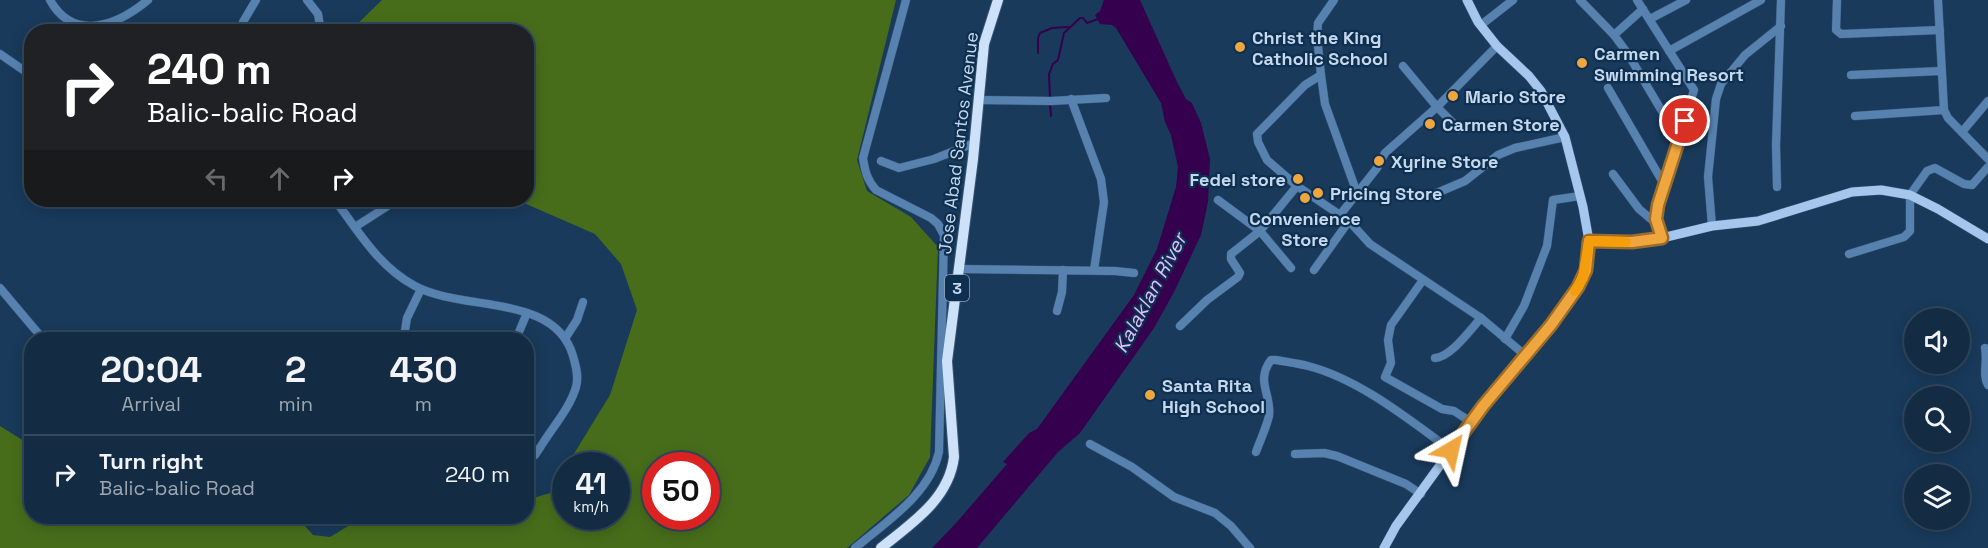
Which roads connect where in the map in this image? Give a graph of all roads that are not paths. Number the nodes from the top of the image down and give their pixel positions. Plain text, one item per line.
1 (50, 0) edge
2 (148, 0) edge
3 (256, 0) edge
4 (906, 0) edge
5 (998, 0) edge
6 (1334, 0) edge
7 (1467, 0) edge
8 (1513, 0) edge
9 (1580, 0) edge
10 (1637, 0) edge
11 (1686, 0) edge
12 (1761, 0) edge
13 (1781, 0) edge
14 (1838, 0) edge
15 (1938, 0) edge
16 (310, 1) edge
17 (1643, 9) junction
18 (1650, 20) junction
19 (76, 24) edge
20 (101, 24) edge
21 (242, 24) edge
22 (320, 24) edge
23 (1481, 26) junction
24 (1781, 26) junction
25 (1940, 30) junction
26 (1614, 36) junction
27 (1497, 46) junction
28 (1668, 51) junction
29 (0, 54) edge
30 (1403, 66) dead end
31 (24, 70) edge
32 (1941, 71) junction
33 (1321, 75) junction
34 (1851, 75) dead end
35 (1608, 88) dead end
36 (1106, 98) dead end
37 (1071, 99) junction
38 (978, 100) junction
39 (1988, 101) edge
40 (1437, 106) junction
41 (1944, 110) junction
42 (1855, 116) dead end
43 (1459, 129) dead end
44 (1962, 132) junction
45 (1565, 137) junction
46 (1679, 140) junction
47 (974, 143) junction
48 (1988, 159) edge
49 (881, 161) dead end
50 (1988, 167) edge
51 (1613, 174) dead end
52 (1297, 186) junction
53 (1665, 186) junction
54 (1777, 187) dead end
55 (1357, 193) junction
56 (1910, 195) junction
57 (1414, 196) dead end
58 (1580, 196) junction
59 (1218, 200) dead end
60 (340, 207) edge
61 (386, 207) edge
62 (1340, 215) junction
63 (1349, 221) junction
64 (1658, 225) junction
65 (1712, 226) junction
66 (355, 227) junction
67 (1260, 231) junction
68 (1662, 238) junction
69 (1988, 239) edge
70 (1589, 241) junction
71 (1849, 254) dead end
72 (1291, 268) dead end
73 (959, 269) junction
74 (1063, 270) junction
75 (1094, 270) junction
76 (1314, 270) dead end
77 (1134, 273) dead end
78 (1423, 280) junction
79 (0, 288) edge
80 (421, 289) junction
81 (583, 302) dead end
82 (1057, 311) dead end
83 (527, 313) junction
84 (1481, 318) junction
85 (1180, 326) dead end
86 (34, 332) edge
87 (405, 332) edge
88 (519, 332) edge
89 (566, 337) junction
90 (1505, 339) junction
91 (1985, 348) dead end
92 (1526, 356) junction
93 (1435, 358) dead end
94 (1988, 385) edge
95 (1471, 422) junction
96 (1090, 444) dead end
97 (1451, 450) junction
98 (1256, 452) dead end
99 (1295, 454) dead end
100 (534, 456) edge
101 (1421, 494) junction
102 (855, 548) edge
103 (880, 548) edge
104 (1250, 548) edge
105 (1384, 548) edge

1 - 19 street
2 - 20 street
3 - 21 street
4 - 102 street
5 - 38 highway, Jose Abad Santos Avenue / 3
6 - 33 street
7 - 23 main road
8 - 23 street
9 - 26 street
10 - 17 street
11 - 18 street
12 - 28 street
13 - 24 street
14 - 25 street
15 - 25 street
16 - 22 street
17 - 18 street
17 - 26 street
18 - 28 street
23 - 27 main road
24 - 54 street
24 - 65 street
25 - 32 street
26 - 46 street
27 - 40 street
27 - 45 main road
28 - 46 street
29 - 31 street
30 - 40 street
32 - 34 street
32 - 41 street
33 - 52 street
33 - 55 street
35 - 53 street
36 - 37 street
37 - 38 street
37 - 75 street
38 - 47 highway, Jose Abad Santos Avenue / 3
39 - 44 street
40 - 43 street
40 - 55 street
41 - 42 street
41 - 44 street
44 - 48 street
45 - 57 street
45 - 58 main road
46 - 53 street
47 - 49 street
47 - 73 highway, Jose Abad Santos Avenue / 3
50 - 56 street
51 - 64 street
52 - 62 street
52 - 67 street
53 - 64 street
55 - 62 street
56 - 65 main road
56 - 69 main road
56 - 71 street
58 - 70 main road
58 - 90 street
59 - 67 street
60 - 66 street
61 - 66 street
62 - 63 street
63 - 76 street
63 - 78 street
64 - 68 street
65 - 68 main road
66 - 80 street
67 - 72 street
67 - 85 street
68 - 70 main road
70 - 92 main road
73 - 74 street
73 - 103 highway, Jose Abad Santos Avenue / 3
74 - 75 street
74 - 82 street
75 - 77 street
78 - 84 street
78 - 95 street
79 - 86 street
80 - 83 street
80 - 87 street
81 - 89 street
83 - 88 street
83 - 89 street
84 - 90 street
84 - 93 street
89 - 100 street
90 - 92 street
91 - 94 street
92 - 95 main road
95 - 97 main road
96 - 104 street
97 - 98 street
97 - 101 main road
99 - 101 street
101 - 105 main road

